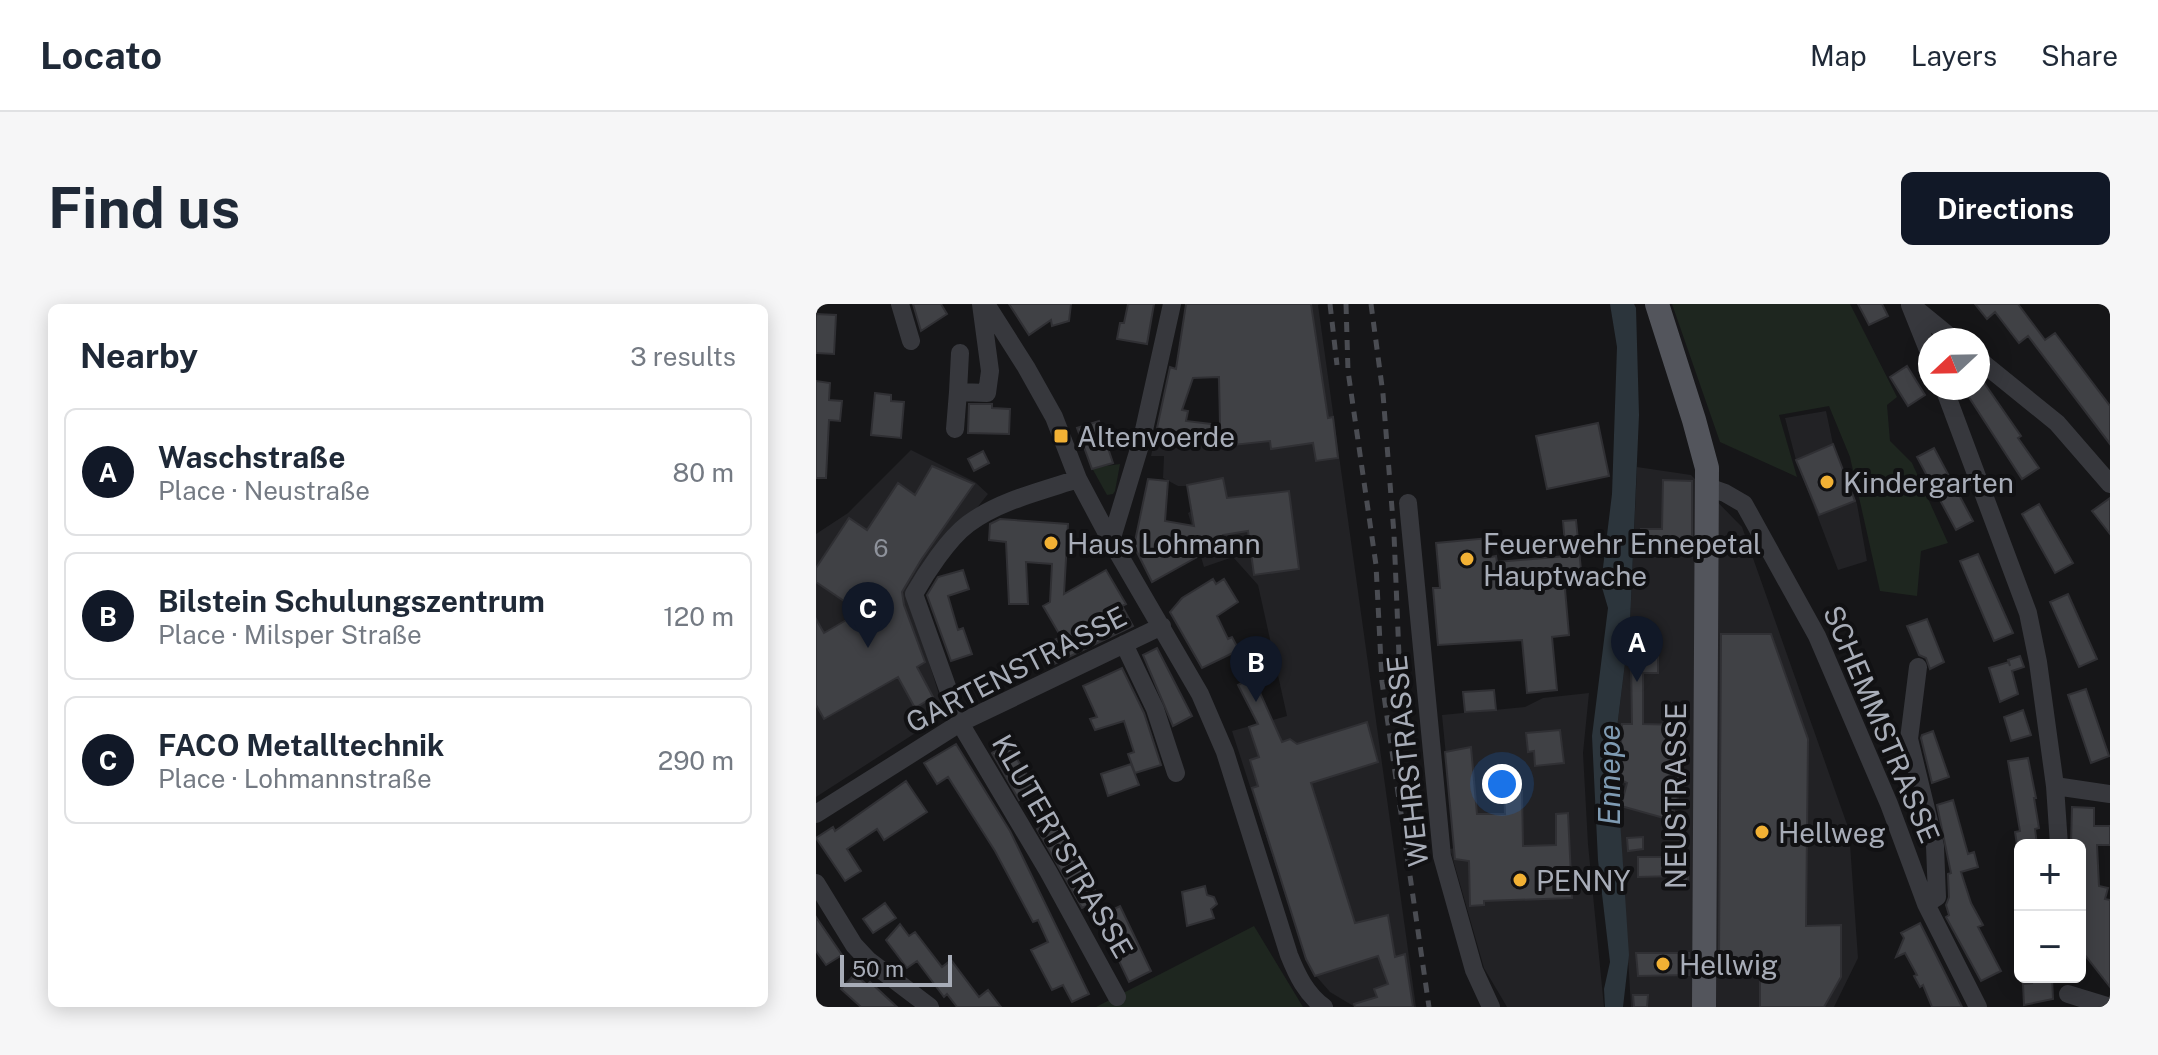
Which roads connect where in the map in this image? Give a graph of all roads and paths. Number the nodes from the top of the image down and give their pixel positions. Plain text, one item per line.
1 (900, 304) edge
2 (983, 304) edge
3 (1172, 304) edge
4 (1657, 304) edge
5 (1910, 304) edge
6 (1919, 328) edge
7 (1939, 328) edge
8 (911, 341) dead end
9 (960, 353) dead end
10 (1990, 369) edge
11 (958, 392) junction
12 (1948, 400) edge
13 (955, 429) dead end
14 (1078, 479) junction
15 (2110, 484) edge
16 (1708, 487) junction
17 (1408, 503) dead end
18 (1111, 541) junction
19 (1162, 626) junction
20 (1124, 644) junction
21 (1918, 667) dead end
22 (960, 723) junction
23 (1176, 773) dead end
24 (2055, 786) junction
25 (2110, 794) edge
26 (816, 814) edge
27 (2059, 839) edge
28 (816, 883) edge
29 (1926, 904) junction
30 (2068, 993) edge
31 (1117, 997) dead end
32 (1317, 1005) edge
33 (930, 1007) edge
34 (1491, 1007) edge
35 (1704, 1007) edge
36 (1978, 1007) edge
37 (2110, 1007) edge

1 - 8 street
2 - 11 street
2 - 14 street
3 - 18 street
4 - 16 main road, NEUSTRASSE
5 - 6 street
5 - 7 street
9 - 11 street
10 - 15 street
11 - 13 street
12 - 24 street
14 - 18 street
14 - 22 street, KLUTERTSTRASSE
16 - 29 street, SCHEMMSTRASSE
16 - 35 main road, NEUSTRASSE
17 - 34 street, WEHRSTRASSE
18 - 19 street
19 - 20 street, GARTENSTRASSE
19 - 32 street
20 - 22 street, GARTENSTRASSE
20 - 23 street
21 - 29 street
22 - 26 street, GARTENSTRASSE
22 - 31 street, KLUTERTSTRASSE
24 - 25 street
24 - 27 street
28 - 33 street
29 - 36 street, SCHEMMSTRASSE
30 - 37 street

